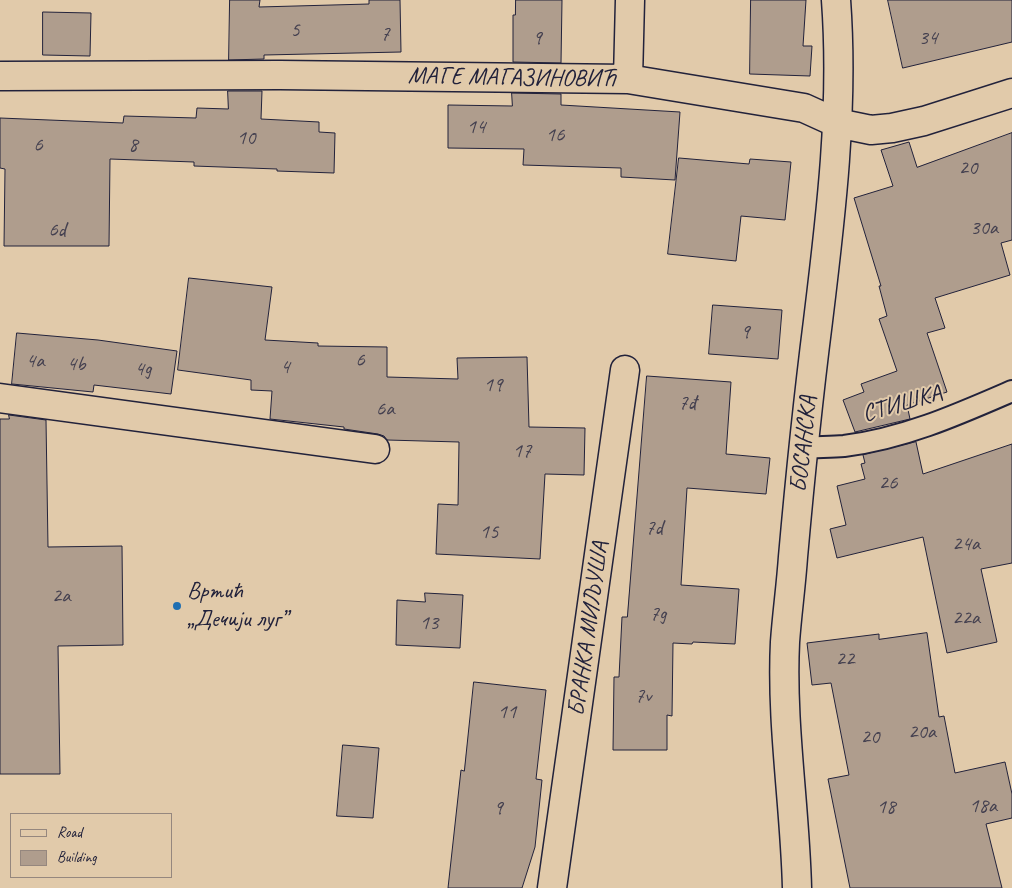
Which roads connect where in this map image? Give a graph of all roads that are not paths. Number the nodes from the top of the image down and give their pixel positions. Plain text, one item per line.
1 (630, 0) edge
2 (836, 0) edge
3 (0, 76) edge
4 (628, 79) junction
5 (1012, 93) edge
6 (837, 123) junction
7 (625, 370) dead end
8 (1012, 391) edge
9 (0, 398) edge
10 (802, 448) junction
11 (375, 449) dead end
12 (552, 888) edge
13 (797, 888) edge

1 - 4 street
2 - 6 street, БОСАНСКА
3 - 4 street, МАГЕ МАГАЗИНОВИЋ
4 - 6 street, МАГЕ МАГАЗИНОВИЋ
5 - 6 street, МАГЕ МАГАЗИНОВИЋ
6 - 10 street, БОСАНСКА
7 - 12 street, БРАНКА МИЉУША
8 - 10 lane, СТИШКА
9 - 11 street
10 - 13 street, БОСАНСКА

